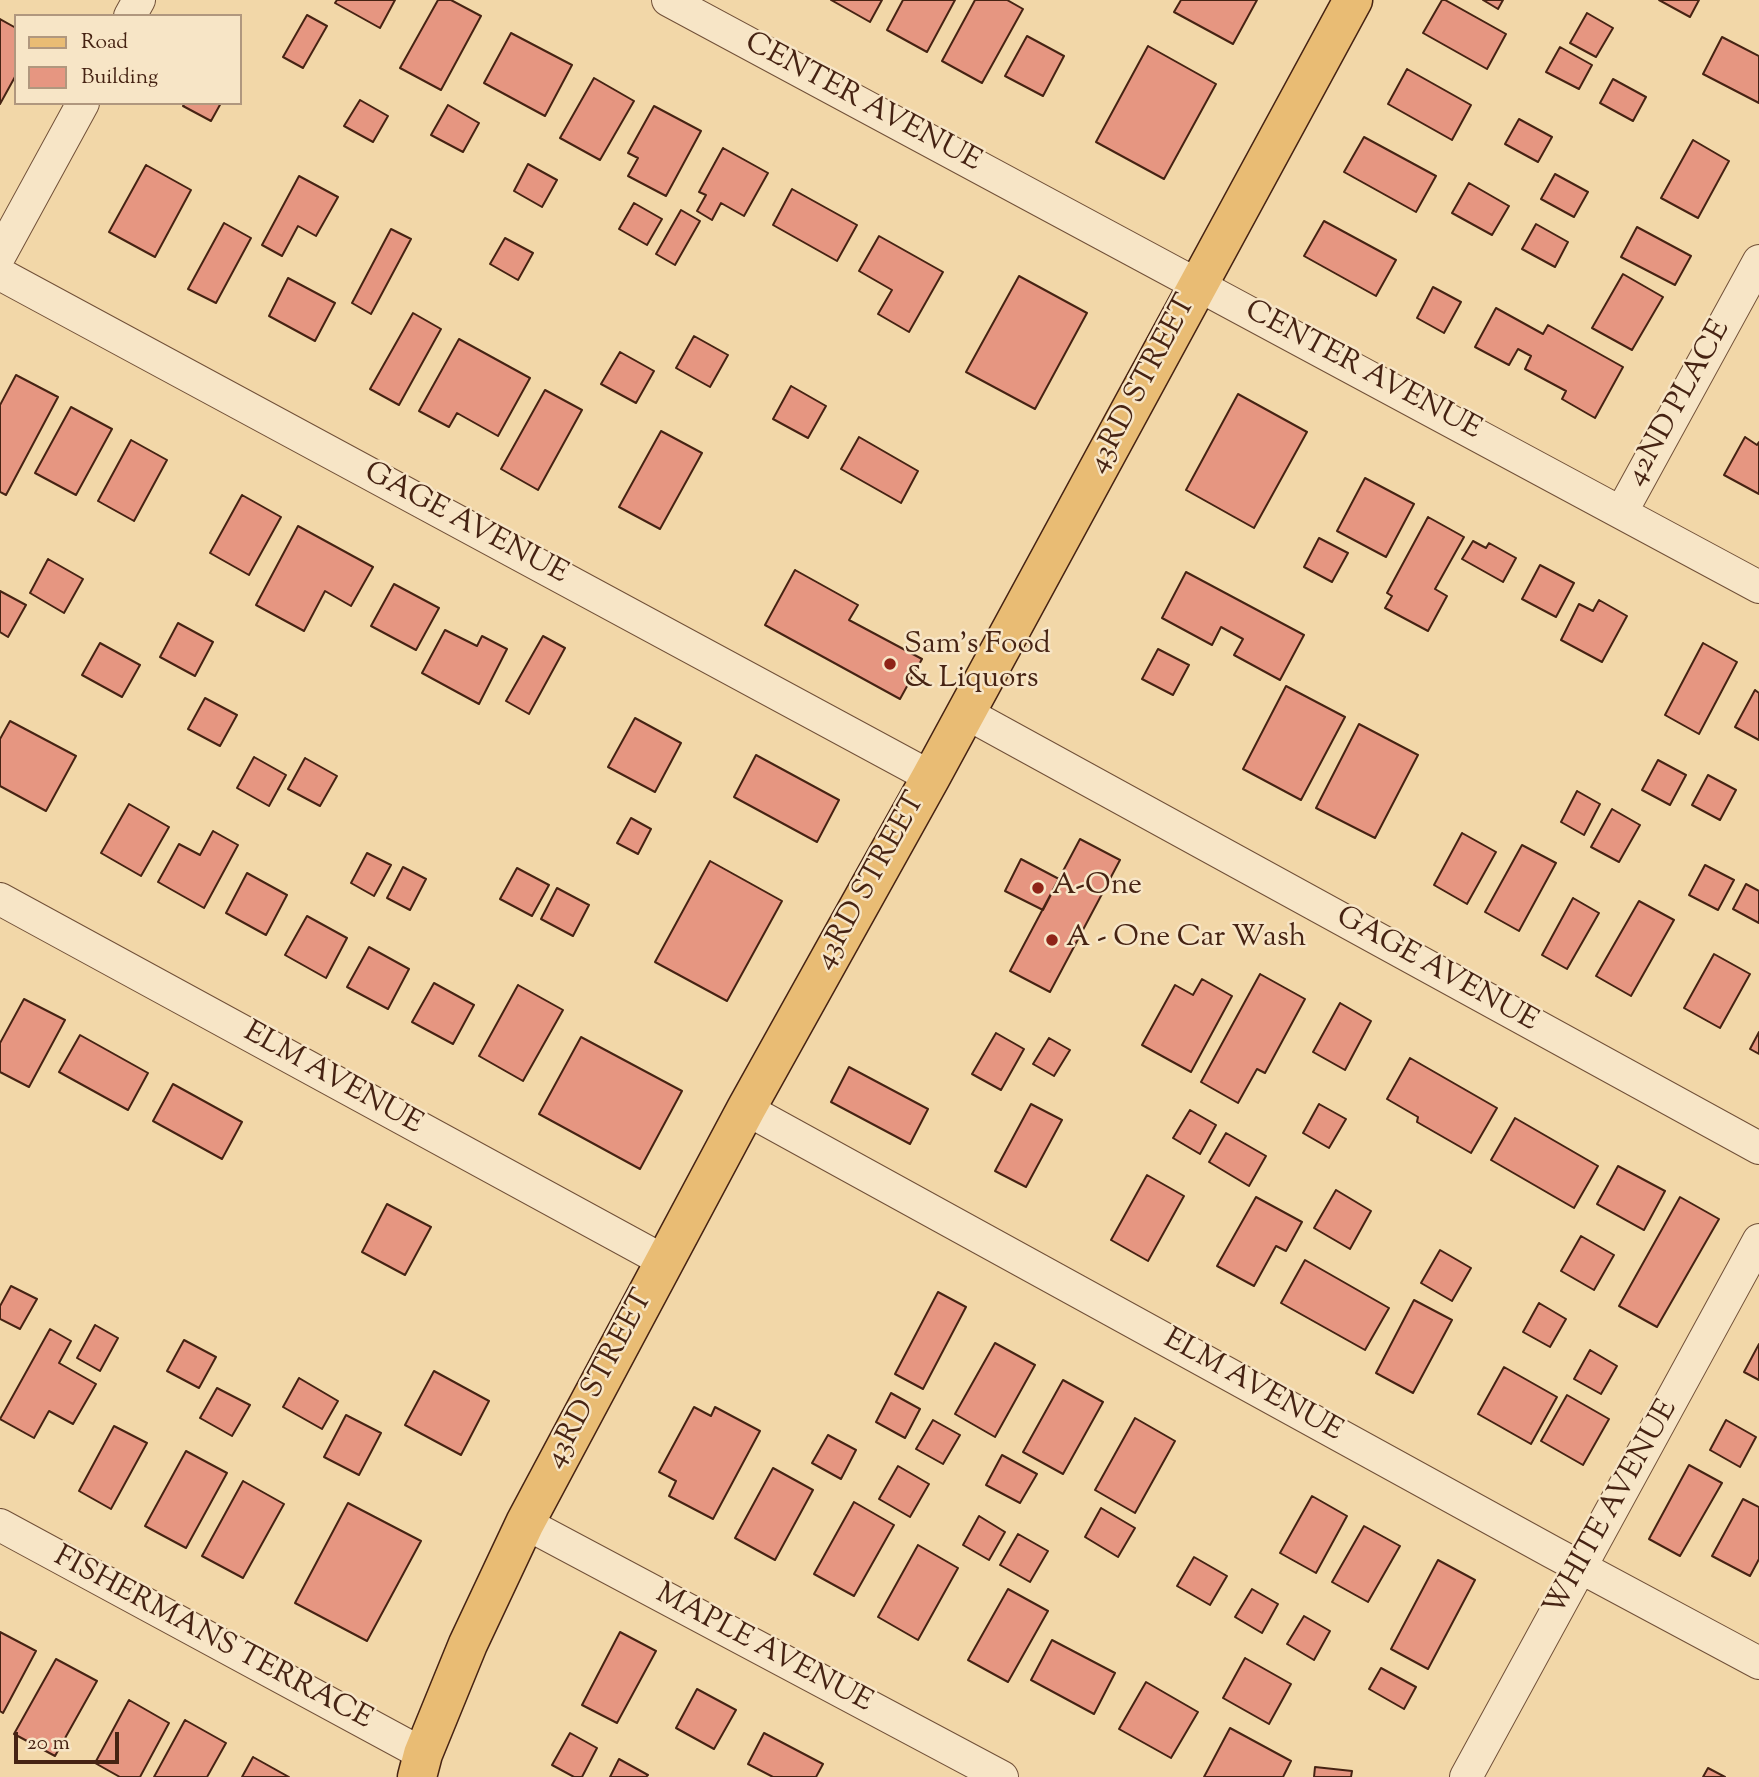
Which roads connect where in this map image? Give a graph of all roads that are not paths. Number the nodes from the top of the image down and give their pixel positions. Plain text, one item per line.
1 (668, 0) edge
2 (1353, 0) edge
3 (82, 105) edge
4 (0, 255) edge
5 (1759, 261) edge
6 (0, 274) edge
7 (1198, 285) junction
8 (1622, 511) junction
9 (1759, 587) edge
10 (966, 713) junction
11 (931, 777) junction
12 (0, 899) edge
13 (746, 1109) junction
14 (1759, 1148) edge
15 (1759, 1240) edge
16 (664, 1261) junction
17 (525, 1523) junction
18 (0, 1525) edge
19 (1580, 1567) junction
20 (1759, 1663) edge
21 (420, 1766) edge
22 (1002, 1777) edge
23 (1466, 1777) edge

1 - 7 street, CENTER AVENUE
2 - 7 main road, 43RD STREET
3 - 4 street
5 - 8 street, 42ND PLACE
6 - 11 street, GAGE AVENUE
7 - 8 street, CENTER AVENUE
7 - 10 main road, 43RD STREET
8 - 9 street, CENTER AVENUE
10 - 11 main road, 43RD STREET
10 - 14 street, GAGE AVENUE
11 - 13 main road, 43RD STREET
12 - 16 street, ELM AVENUE
13 - 16 main road, 43RD STREET
13 - 19 street, ELM AVENUE
15 - 19 street, WHITE AVENUE
16 - 17 main road, 43RD STREET
17 - 21 main road, 43RD STREET
17 - 22 street, MAPLE AVENUE
18 - 21 street, FISHERMANS TERRACE
19 - 20 street, ELM AVENUE
19 - 23 street, WHITE AVENUE

